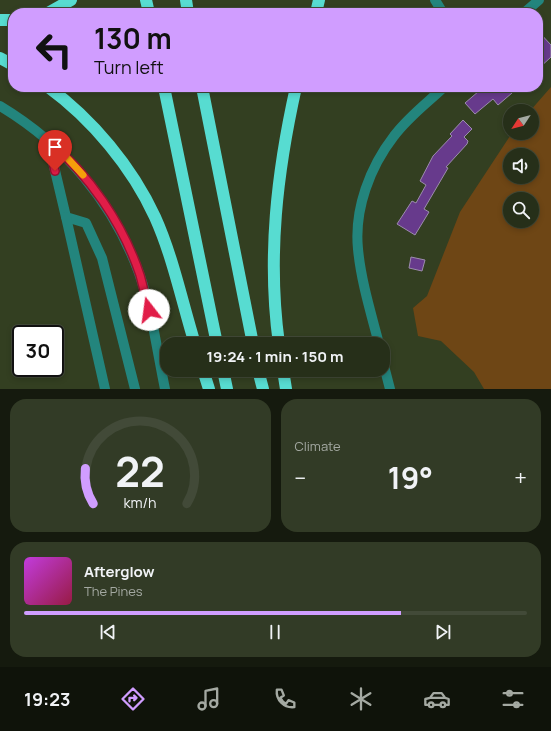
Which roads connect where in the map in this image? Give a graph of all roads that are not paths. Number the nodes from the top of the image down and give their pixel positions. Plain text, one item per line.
1 (71, 0) edge
2 (539, 0) edge
3 (57, 8) edge
4 (530, 8) edge
5 (54, 92) edge
6 (165, 92) edge
7 (203, 92) edge
8 (295, 92) edge
9 (439, 92) edge
10 (0, 106) edge
11 (48, 141) junction
12 (66, 217) junction
13 (193, 337) edge
14 (216, 337) edge
15 (251, 337) edge
16 (278, 337) edge
17 (377, 337) edge
18 (205, 377) edge
19 (224, 377) edge
20 (260, 377) edge
21 (284, 377) edge
22 (387, 377) edge
23 (105, 389) edge
24 (135, 389) edge
25 (165, 389) edge
26 (209, 389) edge
27 (227, 389) edge
28 (263, 389) edge
29 (286, 389) edge
30 (390, 389) edge

1 - 3 highway
2 - 4 street
5 - 13 highway
6 - 14 highway
7 - 15 highway
8 - 16 highway
9 - 17 street
10 - 11 street
11 - 12 street
11 - 25 street
12 - 23 street
12 - 24 street
18 - 26 highway
19 - 27 highway
20 - 28 highway
21 - 29 highway
22 - 30 street

